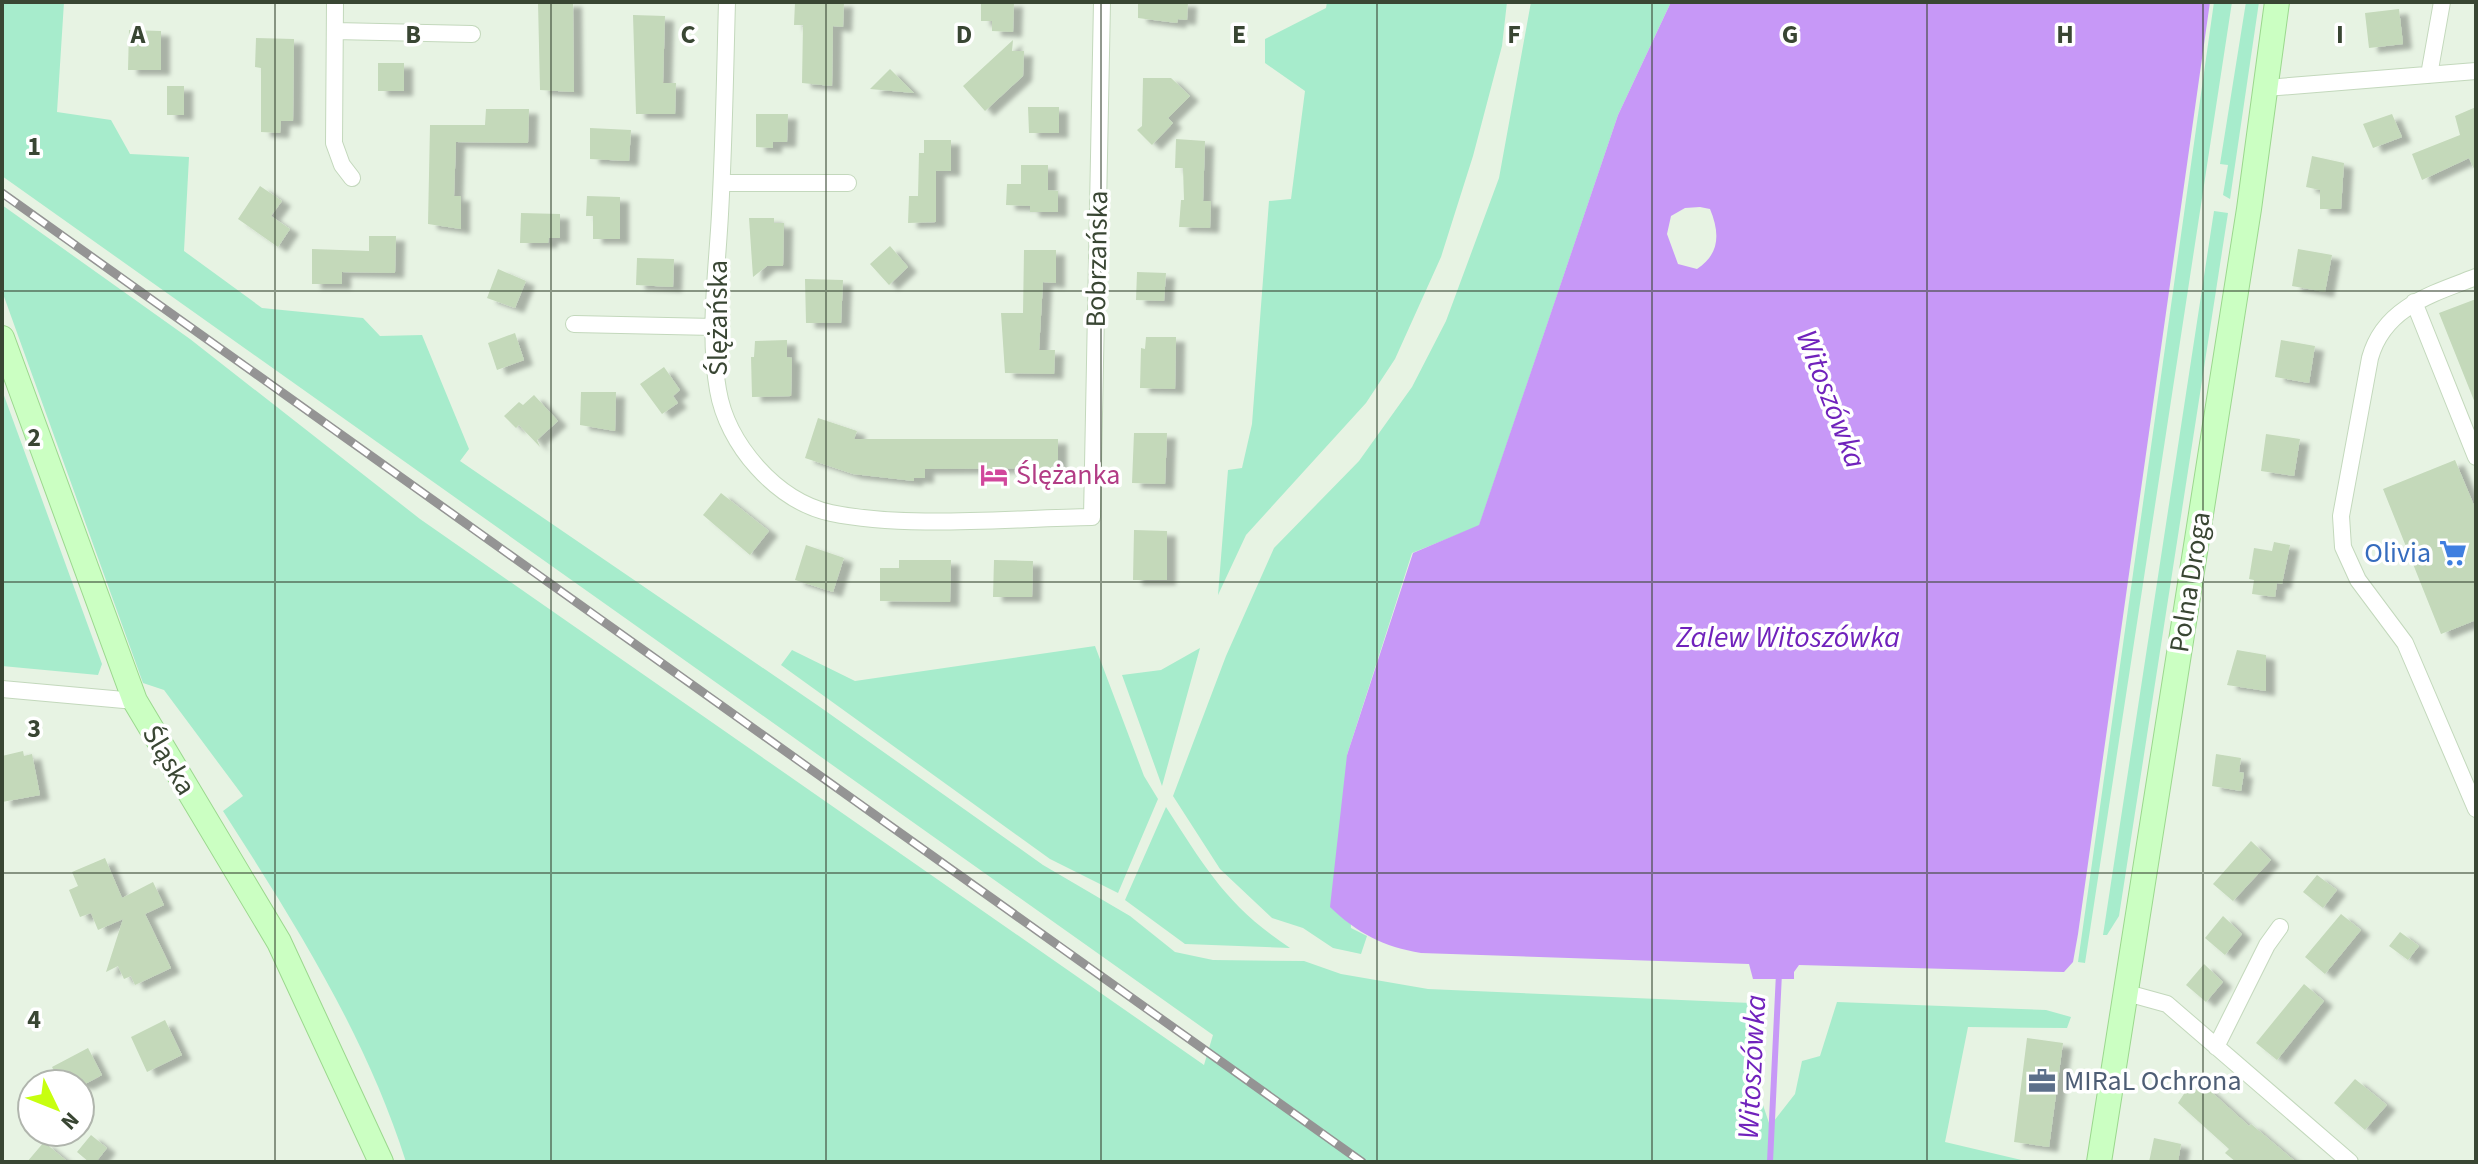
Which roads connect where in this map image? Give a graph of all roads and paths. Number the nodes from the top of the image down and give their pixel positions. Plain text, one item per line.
1 (335, 2) edge
2 (727, 2) edge
3 (1102, 2) edge
4 (2277, 2) edge
5 (2442, 2) edge
6 (335, 31) junction
7 (472, 34) dead end
8 (2476, 71) edge
9 (2429, 75) junction
10 (2266, 88) junction
11 (352, 178) dead end
12 (722, 183) junction
13 (848, 183) dead end
14 (2476, 277) edge
15 (2414, 302) junction
16 (574, 324) dead end
17 (714, 327) junction
18 (2, 338) edge
19 (2476, 457) edge
20 (1092, 517) joint
21 (2, 689) edge
22 (135, 701) junction
23 (2476, 809) edge
24 (2280, 927) dead end
25 (2127, 993) junction
26 (2216, 1047) junction
27 (381, 1162) edge
28 (2099, 1162) edge
29 (2350, 1162) edge

1 - 6 street
2 - 12 street, Ślężańska
3 - 20 street, Bobrzańska
4 - 10 street, Polna Droga
5 - 9 street
6 - 7 street
6 - 11 street
8 - 9 street
9 - 10 street
10 - 25 street, Polna Droga
12 - 13 street
12 - 17 street, Ślężańska
14 - 15 street
15 - 19 street
15 - 23 street
16 - 17 street
17 - 20 street, Ślężańska
18 - 22 street, Śląska
21 - 22 street
22 - 27 street, Śląska
24 - 26 street
25 - 26 street
25 - 28 street, Polna Droga
26 - 29 street

